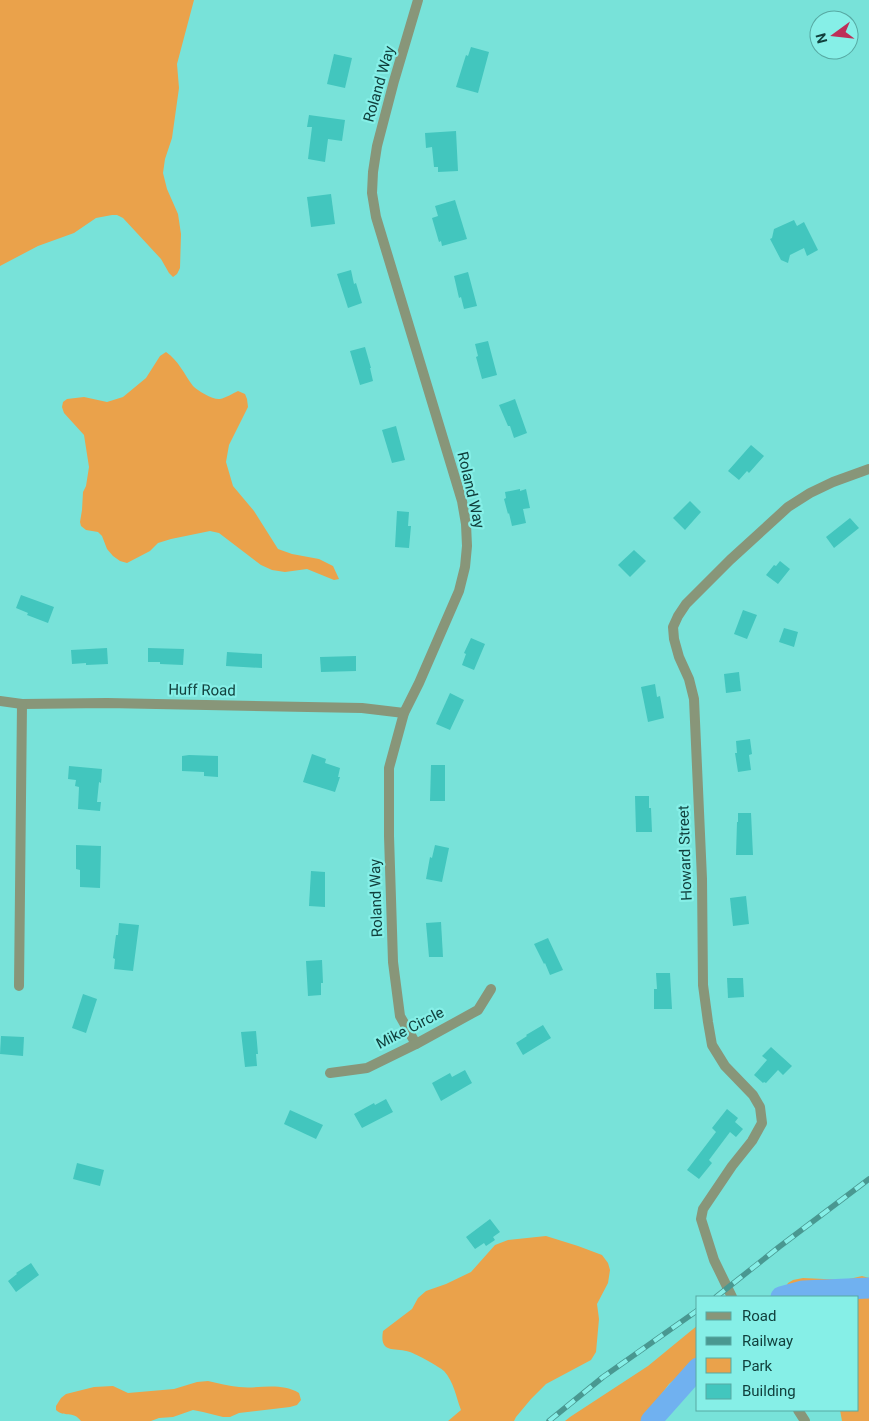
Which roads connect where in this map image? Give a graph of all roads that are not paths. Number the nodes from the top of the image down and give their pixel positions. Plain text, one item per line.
1 (418, 0) edge
2 (869, 470) edge
3 (0, 701) edge
4 (22, 704) junction
5 (404, 713) junction
6 (19, 986) dead end
7 (492, 989) dead end
8 (416, 1044) junction
9 (330, 1072) dead end
10 (732, 1296) edge

1 - 5 street, Roland Way
2 - 10 street, Howard Street
3 - 4 street, Huff Road
4 - 5 street, Huff Road
4 - 6 street
5 - 8 street, Roland Way
7 - 8 street, Mike Circle
8 - 9 street, Mike Circle

